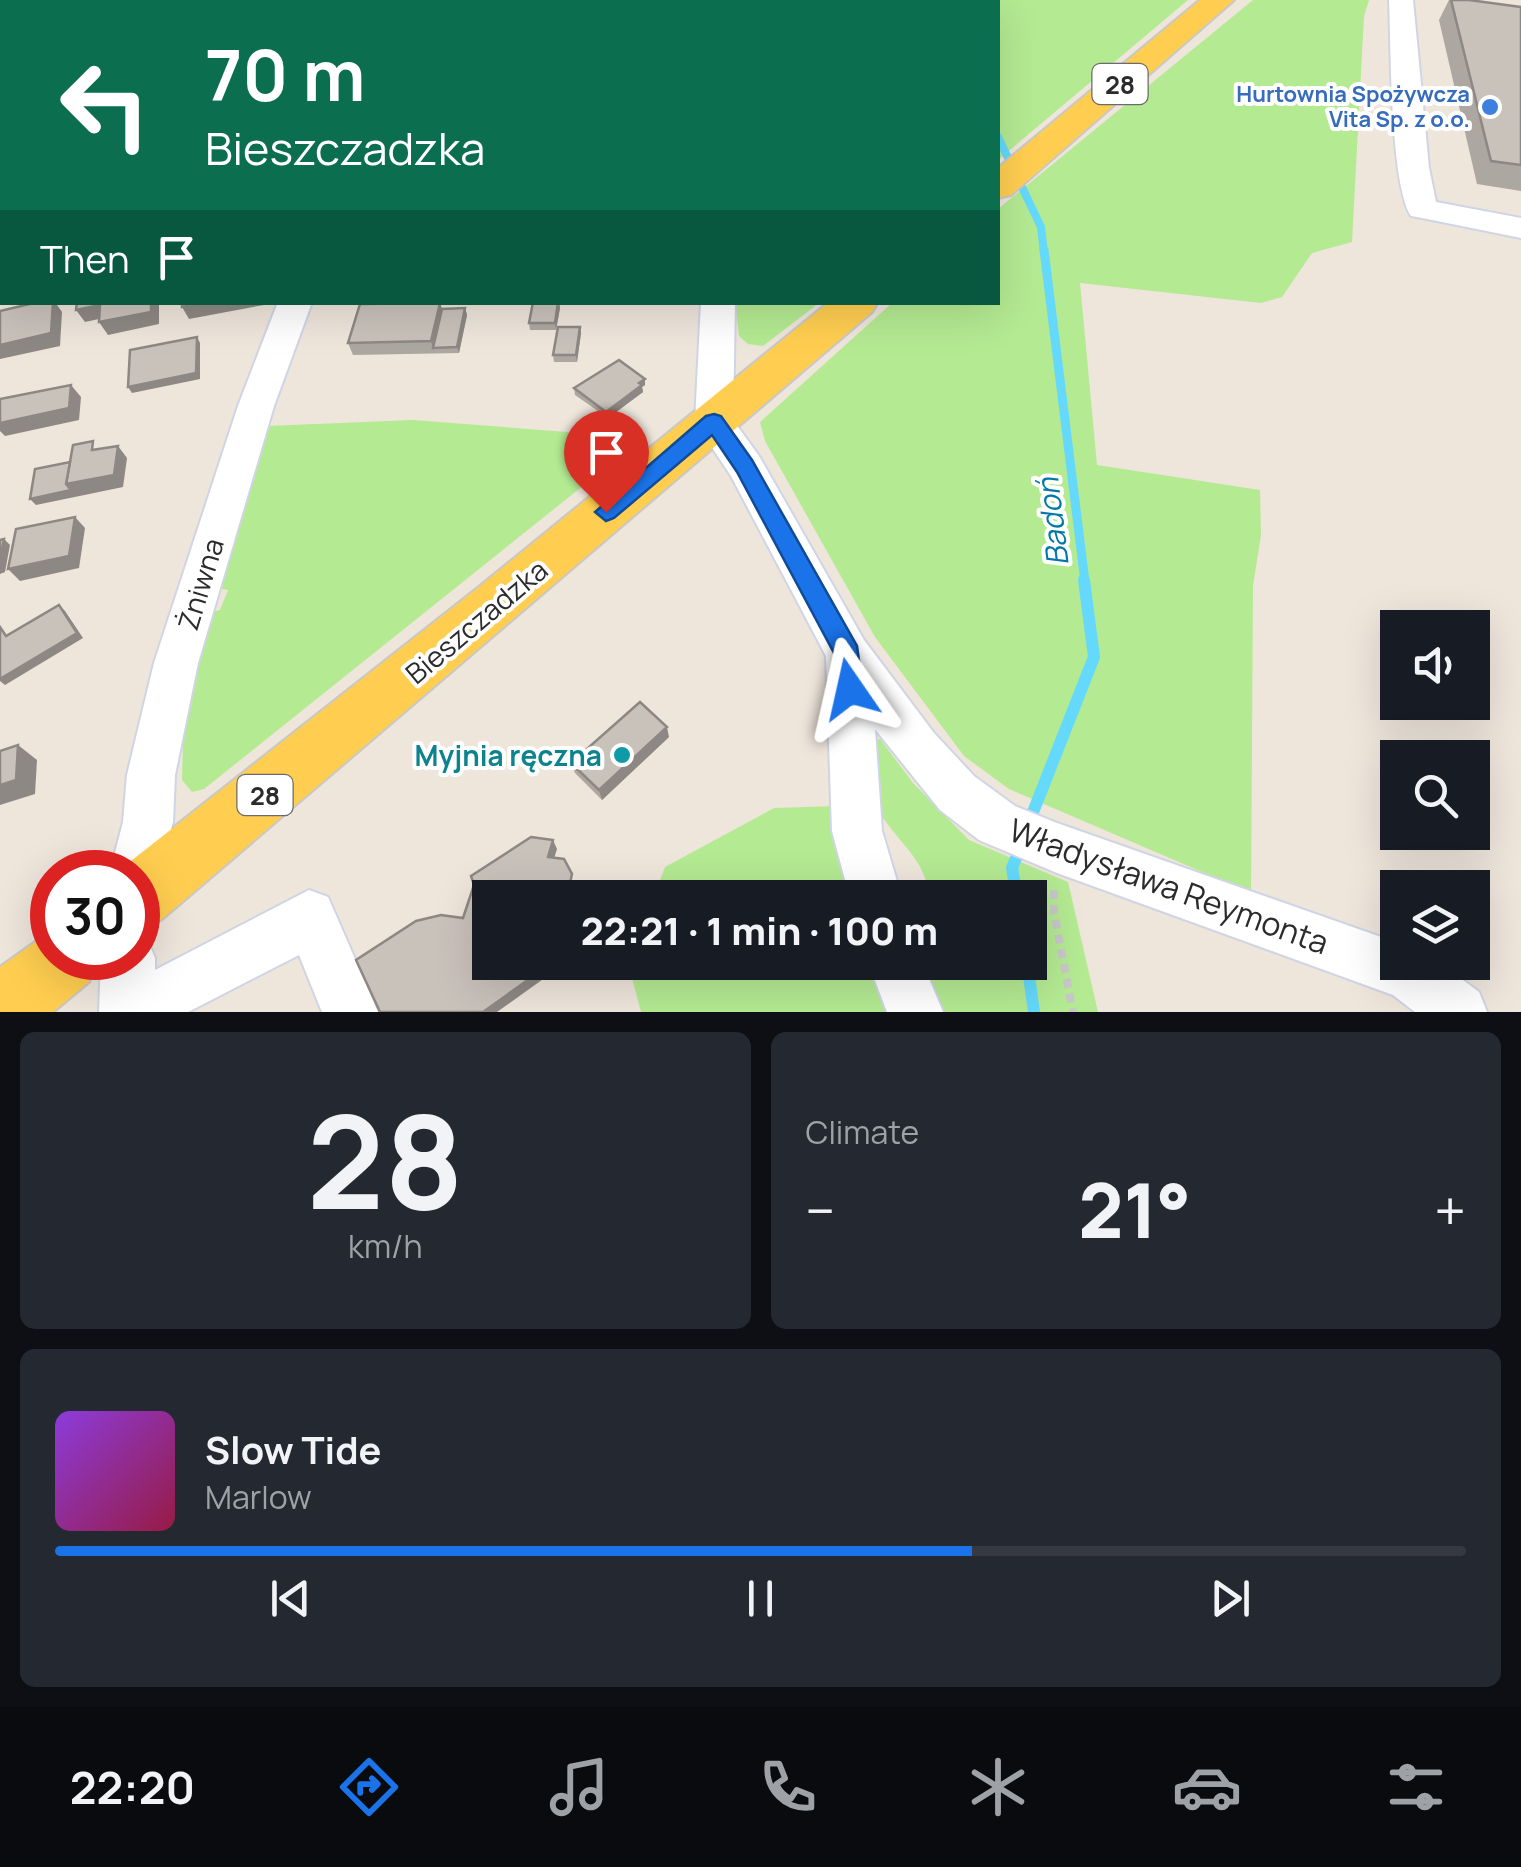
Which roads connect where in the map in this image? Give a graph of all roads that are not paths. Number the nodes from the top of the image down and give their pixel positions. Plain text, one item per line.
1 (1219, 0) edge
2 (1401, 0) edge
3 (1000, 185) edge
4 (1521, 228) edge
5 (293, 305) edge
6 (718, 305) edge
7 (853, 305) edge
8 (714, 422) junction
9 (848, 654) junction
10 (141, 850) edge
11 (160, 879) edge
12 (871, 880) edge
13 (37, 980) edge
14 (128, 980) edge
15 (903, 980) edge
16 (0, 1011) edge
17 (128, 1012) edge
18 (350, 1012) edge
19 (916, 1012) edge
20 (1459, 1012) edge

1 - 3 main road, 28
2 - 4 street
5 - 10 street, Żniwna
6 - 8 street
7 - 8 main road, Bieszczadzka / 28
8 - 9 street, Władysława Reymonta
8 - 11 main road, Bieszczadzka / 28
9 - 12 street
9 - 20 street, Władysława Reymonta
13 - 16 main road
14 - 17 street
15 - 19 street
17 - 18 street

